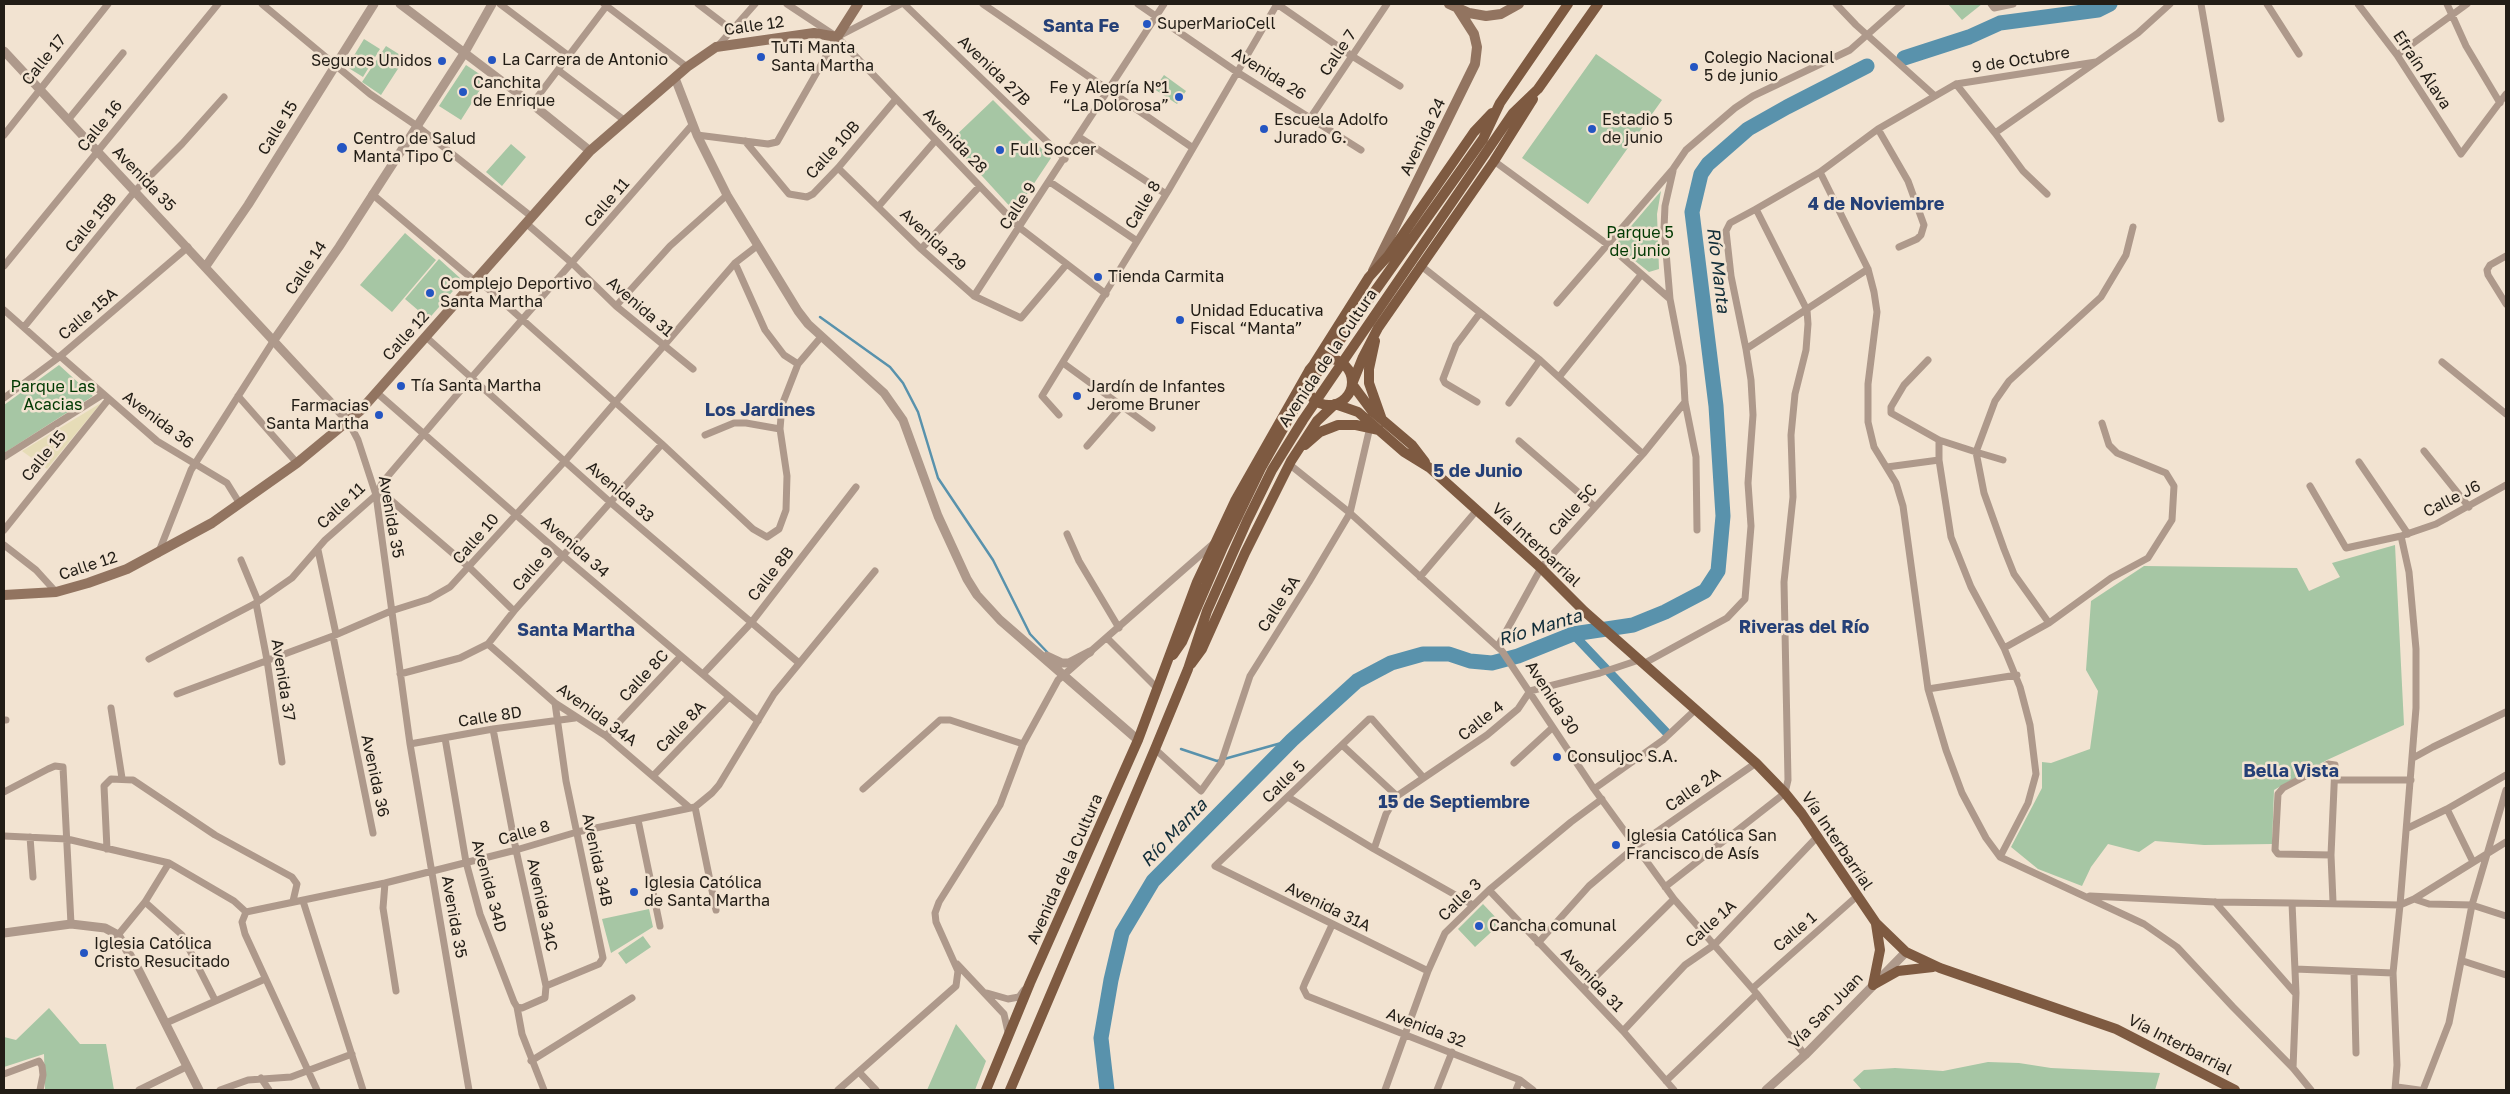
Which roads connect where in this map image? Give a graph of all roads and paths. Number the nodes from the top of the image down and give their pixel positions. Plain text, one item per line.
1 (108, 4) edge
2 (218, 4) edge
3 (262, 4) edge
4 (374, 4) edge
5 (400, 4) edge
6 (492, 4) edge
7 (500, 4) edge
8 (606, 4) edge
9 (698, 4) edge
10 (755, 4) edge
11 (787, 4) edge
12 (858, 4) edge
13 (903, 4) edge
14 (983, 4) edge
15 (1138, 4) edge
16 (1164, 4) edge
17 (1277, 4) edge
18 (1387, 4) edge
19 (1519, 4) edge
20 (1568, 4) edge
21 (1598, 4) edge
22 (1836, 4) edge
23 (1902, 4) edge
24 (1991, 4) edge
25 (2013, 4) edge
26 (2170, 4) edge
27 (2201, 4) edge
28 (2267, 4) edge
29 (2358, 4) edge
30 (2447, 4) edge
31 (2467, 4) edge
32 (1454, 6) edge
33 (2451, 14) junction
34 (1156, 16) junction
35 (732, 30) junction
36 (1867, 35) junction
37 (837, 37) junction
38 (716, 47) junction
39 (4, 51) edge
40 (465, 52) junction
41 (123, 53) dead end
42 (2299, 54) dead end
43 (2397, 55) junction
44 (569, 56) junction
45 (1352, 56) junction
46 (2096, 62) junction
47 (335, 65) junction
48 (687, 67) junction
49 (558, 70) junction
50 (1237, 72) junction
51 (675, 78) junction
52 (1956, 84) junction
53 (1400, 86) dead end
54 (39, 89) junction
55 (1538, 89) junction
56 (1108, 91) junction
57 (2506, 94) edge
58 (1935, 96) junction
59 (224, 97) dead end
60 (896, 99) junction
61 (1500, 103) junction
62 (2500, 103) junction
63 (532, 104) junction
64 (1311, 117) junction
65 (2221, 119) dead end
66 (68, 120) junction
67 (624, 120) junction
68 (692, 125) junction
69 (417, 126) junction
70 (1878, 129) junction
71 (1995, 133) junction
72 (4, 135) edge
73 (697, 135) junction
74 (1079, 137) junction
75 (745, 141) junction
76 (935, 141) junction
77 (1488, 141) junction
78 (1193, 148) junction
79 (1361, 150) dead end
80 (97, 152) junction
81 (590, 152) junction
82 (1065, 159) junction
83 (1494, 161) junction
84 (838, 168) junction
85 (1673, 169) junction
86 (1820, 172) junction
87 (1050, 182) junction
88 (979, 187) junction
89 (135, 191) junction
90 (372, 194) junction
91 (1166, 194) junction
92 (2047, 194) dead end
93 (727, 195) junction
94 (878, 207) junction
95 (1756, 209) junction
96 (530, 221) junction
97 (2133, 227) dead end
98 (1020, 228) junction
99 (1137, 241) junction
100 (1606, 244) junction
101 (757, 246) junction
102 (1899, 246) dead end
103 (188, 247) junction
104 (921, 249) junction
105 (2506, 256) edge
106 (572, 263) junction
107 (736, 263) junction
108 (1066, 265) junction
109 (1420, 265) junction
110 (4, 266) edge
111 (206, 266) junction
112 (1868, 269) junction
113 (1642, 275) junction
114 (1369, 277) junction
115 (477, 281) junction
116 (1106, 294) junction
117 (974, 296) junction
118 (1670, 299) junction
119 (1557, 304) dead end
120 (2506, 304) edge
121 (616, 306) junction
122 (4, 310) edge
123 (1807, 310) junction
124 (1480, 313) junction
125 (523, 322) junction
126 (24, 327) junction
127 (1378, 328) junction
128 (821, 336) junction
129 (426, 337) junction
130 (274, 340) junction
131 (664, 346) junction
132 (1746, 349) junction
133 (59, 357) junction
134 (1540, 360) junction
135 (1928, 360) dead end
136 (2442, 362) dead end
137 (1063, 363) junction
138 (798, 364) junction
139 (1312, 367) junction
140 (693, 368) dead end
141 (472, 377) junction
142 (1559, 377) junction
143 (1352, 384) junction
144 (376, 392) junction
145 (238, 396) junction
146 (105, 397) junction
147 (4, 398) edge
148 (1477, 402) dead end
149 (1685, 402) junction
150 (1509, 403) dead end
151 (614, 404) junction
152 (1335, 404) junction
153 (1122, 406) junction
154 (2506, 414) edge
155 (1059, 415) dead end
156 (348, 421) junction
157 (2102, 423) dead end
158 (1377, 426) junction
159 (1152, 428) dead end
160 (780, 429) junction
161 (424, 434) junction
162 (705, 435) dead end
163 (1939, 440) junction
164 (1519, 441) dead end
165 (662, 444) junction
166 (1087, 446) dead end
167 (2424, 451) dead end
168 (1976, 452) junction
169 (1643, 454) junction
170 (4, 457) edge
171 (1939, 460) junction
172 (2003, 460) dead end
173 (564, 462) junction
174 (1290, 462) junction
175 (2359, 462) dead end
176 (296, 463) junction
177 (196, 465) junction
178 (1887, 467) junction
179 (2506, 485) edge
180 (2310, 486) dead end
181 (856, 487) dead end
182 (376, 495) junction
183 (610, 502) junction
184 (240, 504) junction
185 (1594, 506) junction
186 (2469, 507) junction
187 (1477, 510) junction
188 (516, 513) junction
189 (1350, 513) junction
190 (4, 530) edge
191 (1697, 530) dead end
192 (1067, 534) dead end
193 (2405, 535) junction
194 (1215, 542) junction
195 (4, 545) edge
196 (318, 550) junction
197 (158, 554) junction
198 (563, 556) junction
199 (241, 560) dead end
200 (470, 568) junction
201 (1541, 568) junction
202 (875, 572) dead end
203 (1420, 577) junction
204 (56, 592) junction
205 (4, 594) edge
206 (257, 602) junction
207 (391, 611) junction
208 (514, 611) junction
209 (751, 623) junction
210 (2049, 623) junction
211 (1119, 628) junction
212 (334, 635) junction
213 (1108, 639) junction
214 (488, 644) junction
215 (2004, 648) junction
216 (1035, 649) junction
217 (1500, 649) junction
218 (1090, 652) junction
219 (681, 656) junction
220 (150, 659) dead end
221 (1170, 659) junction
222 (267, 660) junction
223 (1638, 660) junction
224 (799, 663) junction
225 (1188, 669) junction
226 (400, 674) junction
227 (703, 674) junction
228 (1064, 675) junction
229 (2016, 675) junction
230 (1928, 689) junction
231 (1158, 690) junction
232 (1530, 690) junction
233 (177, 694) dead end
234 (729, 697) junction
235 (555, 703) junction
236 (111, 708) dead end
237 (1694, 711) junction
238 (2506, 712) edge
239 (575, 718) junction
240 (557, 720) junction
241 (758, 721) junction
242 (1552, 728) junction
243 (493, 729) junction
244 (606, 736) junction
245 (445, 738) junction
246 (1138, 740) junction
247 (410, 744) junction
248 (1023, 744) junction
249 (1342, 745) junction
250 (1155, 749) junction
251 (2413, 758) junction
252 (282, 762) dead end
253 (1514, 763) dead end
254 (1756, 763) junction
255 (2506, 775) edge
256 (653, 776) junction
257 (1423, 777) junction
258 (122, 778) junction
259 (2335, 780) junction
260 (2411, 780) junction
261 (863, 789) dead end
262 (1594, 789) junction
263 (2506, 790) edge
264 (4, 792) edge
265 (1785, 793) junction
266 (1398, 796) junction
267 (1288, 797) junction
268 (1602, 799) junction
269 (693, 808) junction
270 (2447, 809) junction
271 (638, 820) junction
272 (2408, 828) junction
273 (576, 832) junction
274 (373, 833) dead end
275 (4, 836) edge
276 (1818, 836) junction
277 (30, 837) junction
278 (67, 839) junction
279 (2506, 842) edge
280 (1635, 847) junction
281 (107, 849) junction
282 (1374, 849) junction
283 (516, 850) junction
284 (2486, 852) junction
285 (2330, 855) junction
286 (2000, 857) junction
287 (466, 862) junction
288 (2473, 862) junction
289 (169, 863) junction
290 (1215, 866) joint
291 (431, 872) junction
292 (33, 877) dead end
293 (385, 884) junction
294 (1665, 887) junction
295 (1490, 890) junction
296 (2086, 896) junction
297 (1856, 897) junction
298 (2414, 899) junction
299 (303, 900) junction
300 (1674, 900) junction
301 (293, 901) junction
302 (145, 902) junction
303 (2215, 902) junction
304 (2333, 902) junction
305 (2292, 903) junction
306 (1473, 905) junction
307 (2400, 905) junction
308 (2472, 905) junction
309 (716, 910) dead end
310 (246, 912) junction
311 (2506, 916) edge
312 (1876, 923) junction
313 (72, 924) junction
314 (1332, 925) junction
315 (660, 926) dead end
316 (4, 933) edge
317 (118, 934) junction
318 (1538, 943) junction
319 (1714, 945) junction
320 (1906, 952) junction
321 (954, 960) junction
322 (2463, 961) junction
323 (1940, 968) junction
324 (2295, 969) junction
325 (1428, 971) junction
326 (2354, 972) junction
327 (2393, 973) junction
328 (2506, 975) edge
329 (265, 979) junction
330 (1030, 983) junction
331 (1873, 985) junction
332 (546, 986) junction
333 (1582, 989) junction
334 (396, 991) dead end
335 (1755, 991) junction
336 (985, 992) junction
337 (2296, 993) junction
338 (632, 998) dead end
339 (215, 1000) junction
340 (517, 1007) junction
341 (166, 1023) junction
342 (1623, 1032) junction
343 (1404, 1034) junction
344 (1007, 1040) junction
345 (1452, 1052) junction
346 (2356, 1053) dead end
347 (352, 1054) junction
348 (1805, 1055) junction
349 (532, 1061) junction
350 (186, 1067) junction
351 (2294, 1068) junction
352 (310, 1071) junction
353 (858, 1072) junction
354 (4, 1074) edge
355 (261, 1078) junction
356 (1520, 1080) junction
357 (1666, 1081) junction
358 (2396, 1088) edge
359 (40, 1090) edge
360 (139, 1090) edge
361 (199, 1090) edge
362 (220, 1090) edge
363 (269, 1090) edge
364 (317, 1090) edge
365 (363, 1090) edge
366 (469, 1090) edge
367 (544, 1090) edge
368 (838, 1090) edge
369 (876, 1090) edge
370 (986, 1090) edge
371 (1010, 1090) edge
372 (1385, 1090) edge
373 (1438, 1090) edge
374 (1516, 1090) edge
375 (1533, 1090) edge
376 (1674, 1090) edge
377 (1766, 1090) edge
378 (2235, 1090) edge
379 (2311, 1090) edge
380 (2419, 1090) edge
381 (2423, 1090) edge

1 - 54 street, Calle 17
2 - 80 street, Calle 16
3 - 47 street, Avenida 31
4 - 47 street, Calle 15
5 - 40 street
6 - 40 street, Calle 14
7 - 44 street
8 - 44 street
8 - 48 street
9 - 35 street
10 - 35 street
11 - 37 street, Avenida 28
12 - 37 main road
13 - 37 street
13 - 82 street, Avenida 27B
14 - 56 street
15 - 34 street, Avenida 26
16 - 34 street, Calle 9
17 - 45 street
17 - 50 street, Calle 8
18 - 45 street, Calle 7
19 - 32 main road, Avenida 24
20 - 61 main road, Avenida de la Cultura
21 - 55 main road, Avenida de la Cultura
22 - 36 street
23 - 36 street
24 - 25 street
26 - 46 street, 9 de Octubre
27 - 65 street
28 - 42 street
29 - 43 street, Efraín Álava
30 - 33 street
31 - 33 street
32 - 114 main road, Avenida 24
33 - 43 street
33 - 62 street
34 - 50 street, Avenida 26
34 - 56 street, Calle 9
35 - 38 street
36 - 58 street
36 - 85 street
37 - 38 main road, Calle 12
37 - 60 street, Avenida 28
37 - 75 street
38 - 48 main road, Calle 12
39 - 54 street, Avenida 35
40 - 63 street
40 - 69 street, Calle 14
41 - 66 street
43 - 62 street, Efraín Álava
44 - 49 street
45 - 53 street
45 - 64 street, Calle 7
46 - 52 street, 9 de Octubre
46 - 71 street, 9 de Octubre
47 - 69 street, Avenida 31
47 - 111 street, Calle 15
48 - 51 main road, Calle 12
49 - 63 street
49 - 67 street
50 - 64 street, Avenida 26
50 - 78 street, Calle 8
51 - 67 main road, Calle 12
51 - 68 street
52 - 58 street
52 - 71 street, 9 de Octubre
54 - 66 street, Avenida 35
54 - 72 street, Calle 17
55 - 77 main road, Avenida de la Cultura
55 - 83 main road, Avenida de la Cultura
56 - 74 street, Calle 9
56 - 78 street
57 - 62 street
58 - 70 street
59 - 89 street, Calle 15B
60 - 76 street, Avenida 28
60 - 84 street, Calle 10B
61 - 77 main road, Avenida de la Cultura
61 - 114 main road, Avenida de la Cultura
63 - 81 street
64 - 79 street, Avenida 26
66 - 80 street, Avenida 35
67 - 81 main road, Calle 12
68 - 73 street
68 - 106 street, Calle 11
69 - 90 street, Calle 14
69 - 96 street, Avenida 31
70 - 86 street
70 - 102 street
71 - 92 street
73 - 75 street
73 - 93 street
74 - 82 street, Calle 9
74 - 91 street
75 - 84 street, Calle 10B
76 - 88 street, Avenida 28
76 - 94 street
77 - 221 main road, Avenida de la Cultura
77 - 225 main road, Avenida de la Cultura
78 - 91 street, Calle 8
80 - 89 street, Avenida 35
80 - 110 street, Calle 16
81 - 96 main road, Calle 12
82 - 87 street, Calle 9
83 - 100 street
83 - 109 main road, Avenida de la Cultura
84 - 94 street, Avenida 29
85 - 100 street
85 - 118 street
86 - 95 street
86 - 112 street
87 - 98 street, Calle 9
87 - 99 street
88 - 98 street, Avenida 28
88 - 104 street
89 - 103 street, Avenida 35
89 - 126 street, Calle 15B
90 - 115 street
90 - 130 street, Calle 14
91 - 99 street, Calle 8
93 - 101 street
93 - 121 street
94 - 104 street, Avenida 29
95 - 123 street
95 - 132 street
96 - 106 street, Avenida 31
96 - 115 main road, Calle 12
97 - 168 street
98 - 108 street, Avenida 28
98 - 117 street, Calle 9
99 - 116 street, Calle 8
100 - 113 street
100 - 119 street
101 - 107 street, Calle 10
101 - 128 street
103 - 111 street, Avenida 35
103 - 133 street, Calle 15A
104 - 117 street, Avenida 29
105 - 120 street
106 - 121 street, Avenida 31
106 - 125 street, Calle 11
107 - 131 street, Calle 10
107 - 138 street
108 - 116 street, Avenida 28
108 - 117 street, Avenida 29
109 - 124 street
109 - 127 main road, Avenida de la Cultura
111 - 130 street, Avenida 35
112 - 123 street
112 - 178 street
113 - 118 street
113 - 142 street
114 - 139 main road, Avenida de la Cultura
115 - 125 street
115 - 129 main road, Calle 12
116 - 137 street, Calle 8
118 - 149 street
121 - 131 street, Avenida 31
122 - 126 street, Avenida 36
123 - 132 street
123 - 265 street
124 - 134 street
124 - 148 street
125 - 141 street, Calle 11
125 - 151 street
126 - 133 street, Avenida 36
127 - 143 main road, Avenida de la Cultura
127 - 158 main road
128 - 138 street
128 - 216 street
129 - 141 street, Avenida 33
129 - 144 main road, Calle 12
130 - 145 street, Calle 14
130 - 156 street, Avenida 35
131 - 140 street, Avenida 31
131 - 151 street, Calle 10
132 - 223 street
133 - 146 street, Avenida 36
133 - 147 street, Calle 15A
134 - 142 street
134 - 150 street
135 - 163 street
136 - 154 street
137 - 153 street
137 - 155 street, Calle 8
138 - 160 street
139 - 143 main road
139 - 152 main road
139 - 194 main road, Avenida de la Cultura
141 - 161 street, Calle 11
141 - 173 street, Avenida 33
142 - 169 street
143 - 152 main road
143 - 158 main road, Vía Interbarrial
144 - 156 main road, Calle 12
144 - 161 street, Avenida 34
145 - 176 street
145 - 177 street, Calle 14
146 - 170 street
146 - 177 street, Avenida 36
146 - 190 street, Calle 15
149 - 169 street, Calle 5C
149 - 191 street
151 - 165 street
151 - 173 street, Calle 10
152 - 158 main road, Vía Interbarrial
152 - 174 main road, Avenida de la Cultura
153 - 159 street
153 - 166 street
156 - 176 main road, Calle 12
156 - 182 street, Avenida 35
157 - 210 street
158 - 174 main road
158 - 187 main road, Vía Interbarrial
158 - 189 street, Calle 5A
160 - 162 street
160 - 165 street
161 - 182 street, Calle 11
161 - 188 street, Avenida 34
163 - 168 street
163 - 171 street
164 - 185 street
165 - 183 street, Calle 9
167 - 186 street
168 - 172 street
168 - 210 street
169 - 185 street, Calle 5C
171 - 178 street
171 - 215 street
173 - 183 street, Avenida 33
173 - 188 street, Calle 10
174 - 189 street, Avenida 30
174 - 225 main road, Avenida de la Cultura
175 - 193 street
176 - 184 main road, Calle 12
177 - 184 street, Avenida 36
177 - 197 street, Calle 14
178 - 230 street
179 - 186 street, Calle J6
180 - 193 street, Calle J6
181 - 209 street, Calle 8B
182 - 196 street, Calle 11
182 - 200 street
182 - 207 street, Avenida 35
183 - 198 street, Calle 9
183 - 209 street, Avenida 33
184 - 197 main road, Calle 12
185 - 201 street, Calle 5C
186 - 193 street, Calle J6
187 - 201 main road, Vía Interbarrial
187 - 203 street
188 - 198 street, Avenida 34
188 - 200 street, Calle 10
189 - 203 street, Avenida 30
189 - 250 street, Calle 5A
192 - 211 street
193 - 251 street
194 - 211 street
194 - 221 main road, Avenida de la Cultura
195 - 204 street
196 - 206 street, Calle 11
196 - 212 street, Avenida 36
197 - 204 main road, Calle 12
198 - 208 street, Calle 9
198 - 219 street, Avenida 34
199 - 206 street, Avenida 37
200 - 207 street, Calle 10
200 - 208 street
201 - 217 street, Calle 5C
201 - 223 main road, Vía Interbarrial
202 - 224 street, Calle 8
203 - 217 street, Avenida 30
204 - 205 main road, Calle 12
206 - 220 street, Calle 11
206 - 222 street, Avenida 37
207 - 212 street, Calle 10
207 - 226 street, Avenida 35
208 - 214 street, Calle 9
209 - 224 street, Avenida 33
209 - 227 street, Calle 8B
210 - 215 street
211 - 213 street
212 - 222 street, Calle 10
212 - 274 street, Avenida 36
213 - 218 street
213 - 231 street
214 - 226 street, Calle 9
214 - 235 street, Avenida 34A
215 - 229 street
216 - 218 street
216 - 228 street
217 - 232 street, Avenida 30
218 - 228 street
219 - 227 street, Avenida 34
219 - 244 street, Calle 8C
221 - 231 main road, Avenida de la Cultura
222 - 233 street, Calle 10
222 - 252 street, Avenida 37
223 - 232 street
223 - 237 main road, Vía Interbarrial
224 - 241 street, Calle 8
225 - 250 main road, Avenida de la Cultura
226 - 247 street, Avenida 35
227 - 234 street, Avenida 34
228 - 246 street
228 - 248 street
229 - 230 street
229 - 286 street
230 - 286 street
231 - 246 main road, Avenida de la Cultura
232 - 242 street, Avenida 30
232 - 257 street, Calle 4
234 - 241 street, Avenida 34
234 - 256 street, Calle 8A
235 - 239 street, Avenida 34A
235 - 240 street, Avenida 34B
236 - 258 street
237 - 254 main road, Vía Interbarrial
237 - 262 street
238 - 251 street
239 - 240 street, Calle 8D
239 - 244 street, Avenida 34A
240 - 243 street, Calle 8D
240 - 273 street, Avenida 34B
241 - 269 street, Calle 8
242 - 253 street
242 - 262 street, Avenida 30
243 - 245 street, Calle 8D
243 - 283 street, Avenida 34C
244 - 256 street, Avenida 34A
245 - 247 street, Calle 8D
245 - 287 street, Avenida 34D
246 - 330 main road, Avenida de la Cultura
247 - 291 street, Avenida 35
248 - 261 street
248 - 321 street
249 - 257 street, Calle 5
249 - 266 street
249 - 267 street, Calle 5
250 - 371 main road, Avenida de la Cultura
251 - 260 street
254 - 265 main road, Vía Interbarrial
254 - 280 street, Calle 2A
255 - 270 street
256 - 269 street, Avenida 34A
257 - 266 street, Calle 4
258 - 281 street
258 - 301 street
259 - 260 street
259 - 285 street
259 - 285 street
260 - 272 street
262 - 268 street, Avenida 30
263 - 284 street
264 - 278 street
265 - 276 main road, Vía Interbarrial
265 - 294 street
266 - 282 street, Calle 4
267 - 282 street
267 - 290 street, Calle 5
268 - 280 street, Avenida 30
268 - 295 street, Calle 3
269 - 271 street, Calle 8
269 - 309 street
270 - 272 street
270 - 288 street
271 - 273 street, Calle 8
271 - 315 street
272 - 307 street
273 - 283 street, Calle 8
273 - 332 street, Avenida 34B
275 - 277 street
276 - 297 main road, Vía Interbarrial
276 - 319 street, Calle 1A
277 - 278 street
277 - 292 street
278 - 281 street
278 - 313 street
279 - 284 street
280 - 294 street, Avenida 30
280 - 318 street, Calle 2A
281 - 289 street
282 - 306 street
283 - 287 street, Calle 8
283 - 332 street, Avenida 34C
284 - 288 street
284 - 308 street
285 - 304 street
286 - 296 street
287 - 291 street, Calle 8
287 - 340 street, Avenida 34D
288 - 298 street
289 - 302 street
289 - 310 street
290 - 314 street, Avenida 31A
291 - 293 street, Calle 8
291 - 366 street, Avenida 35
293 - 299 street, Calle 8
293 - 334 street
294 - 300 street, Avenida 30
295 - 306 street, Calle 3
295 - 318 street, Avenida 31
296 - 303 street
296 - 351 street
297 - 312 main road, Vía Interbarrial
297 - 335 street, Calle 1
298 - 307 street
298 - 308 street
299 - 301 street, Calle 8
299 - 347 street
300 - 319 street, Avenida 30
300 - 333 street
301 - 310 street, Calle 8
302 - 317 street
302 - 339 street
303 - 305 street
303 - 337 street
304 - 305 street
304 - 307 street
305 - 324 street
306 - 325 street, Calle 3
307 - 327 street
308 - 311 street
308 - 322 street
310 - 329 street
312 - 320 main road, Vía Interbarrial
312 - 331 main road
313 - 316 street
313 - 317 street
314 - 325 street, Avenida 31A
314 - 343 street, Avenida 32
317 - 341 street
318 - 333 street, Avenida 31
319 - 335 street, Avenida 30
319 - 342 street, Calle 1A
320 - 323 main road, Vía Interbarrial
320 - 331 street, Vía San Juan
321 - 336 street
321 - 353 street
322 - 328 street
322 - 381 street
323 - 331 main road
323 - 378 main road, Vía Interbarrial
324 - 326 street
324 - 337 street
325 - 343 street, Calle 3
326 - 327 street
326 - 346 street
327 - 358 street
329 - 339 street
329 - 352 street
330 - 336 street
330 - 344 main road, Avenida de la Cultura
331 - 348 street, Vía San Juan
332 - 340 street, Avenida 34C
333 - 342 street, Avenida 31
335 - 348 street, Avenida 30
335 - 357 street, Calle 1
336 - 344 street
337 - 351 street
338 - 349 street
339 - 341 street
340 - 349 street, Avenida 34D
341 - 350 street
342 - 357 street, Avenida 31
343 - 345 street, Avenida 32
343 - 372 street, Calle 3
344 - 370 main road, Avenida de la Cultura
345 - 356 street, Avenida 32
345 - 373 street
347 - 352 street
347 - 365 street
348 - 377 street, Vía San Juan
349 - 367 street, Avenida 34D
350 - 360 street
350 - 361 street
351 - 379 street
352 - 355 street
352 - 364 street
353 - 368 street
353 - 369 street
354 - 359 street
355 - 362 street
355 - 363 street
356 - 374 street
356 - 375 street, Avenida 32
357 - 376 street, Avenida 31
358 - 380 street

